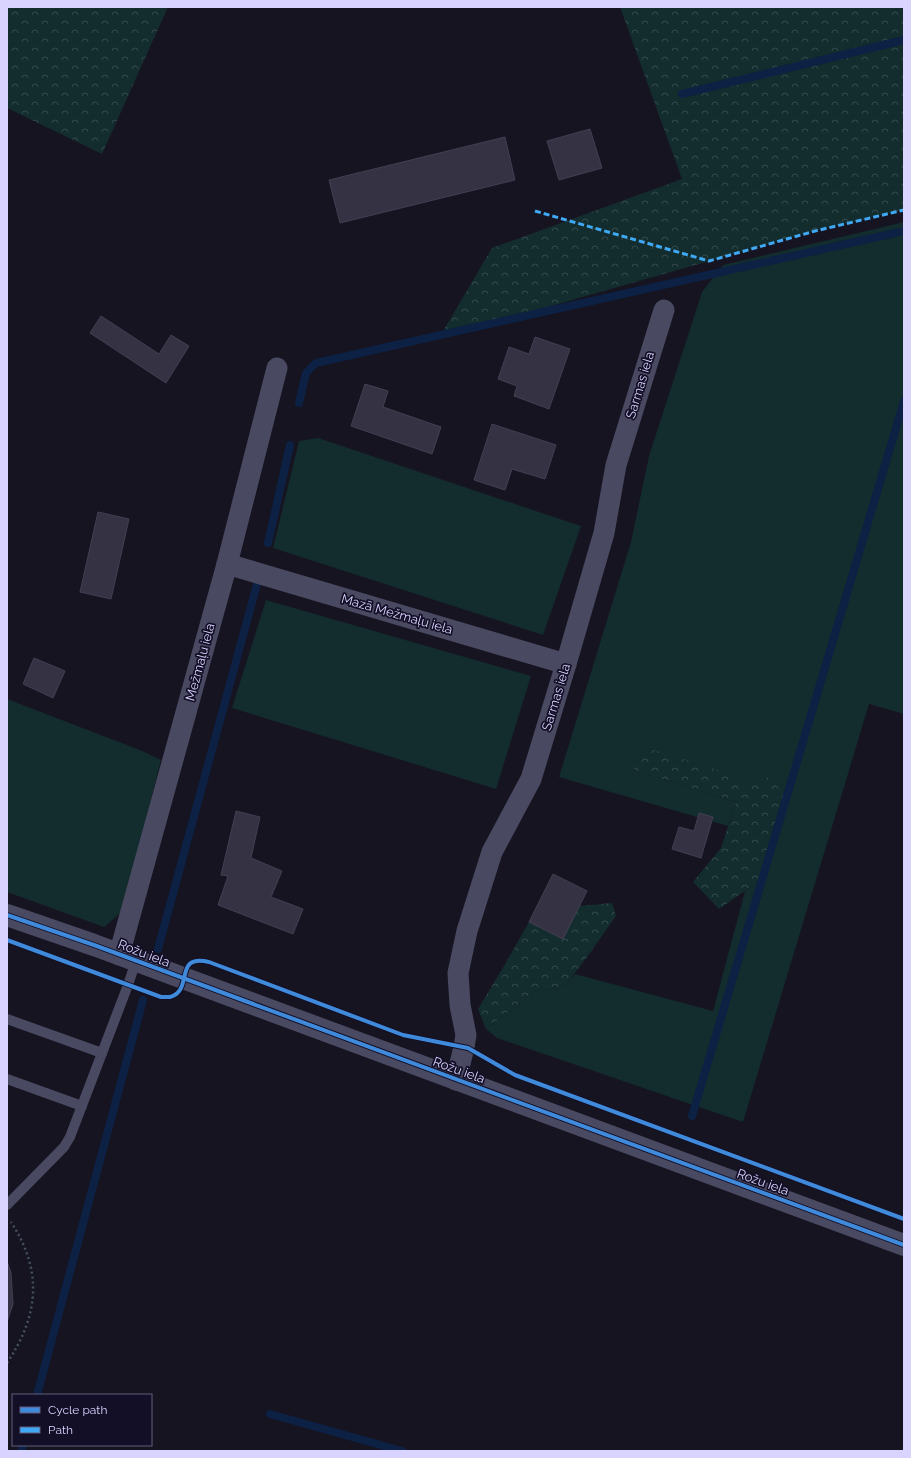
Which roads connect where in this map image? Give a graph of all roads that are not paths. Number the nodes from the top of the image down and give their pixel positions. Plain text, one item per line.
1 (664, 310) dead end
2 (277, 368) dead end
3 (227, 564) junction
4 (566, 664) junction
5 (7, 915) edge
6 (128, 958) junction
7 (7, 1019) edge
8 (102, 1053) junction
9 (7, 1079) edge
10 (456, 1080) junction
11 (82, 1106) junction
12 (7, 1205) edge
13 (904, 1245) edge

1 - 4 street, Sarmas iela
2 - 3 street, Mežmaļu iela
3 - 4 street, Mazā Mežmaļu iela
3 - 6 street, Mežmaļu iela
4 - 10 street, Sarmas iela
5 - 6 street, Rožu iela
6 - 8 lane
6 - 10 street, Rožu iela
7 - 8 lane
8 - 11 lane
9 - 11 lane
10 - 13 street, Rožu iela
11 - 12 lane

